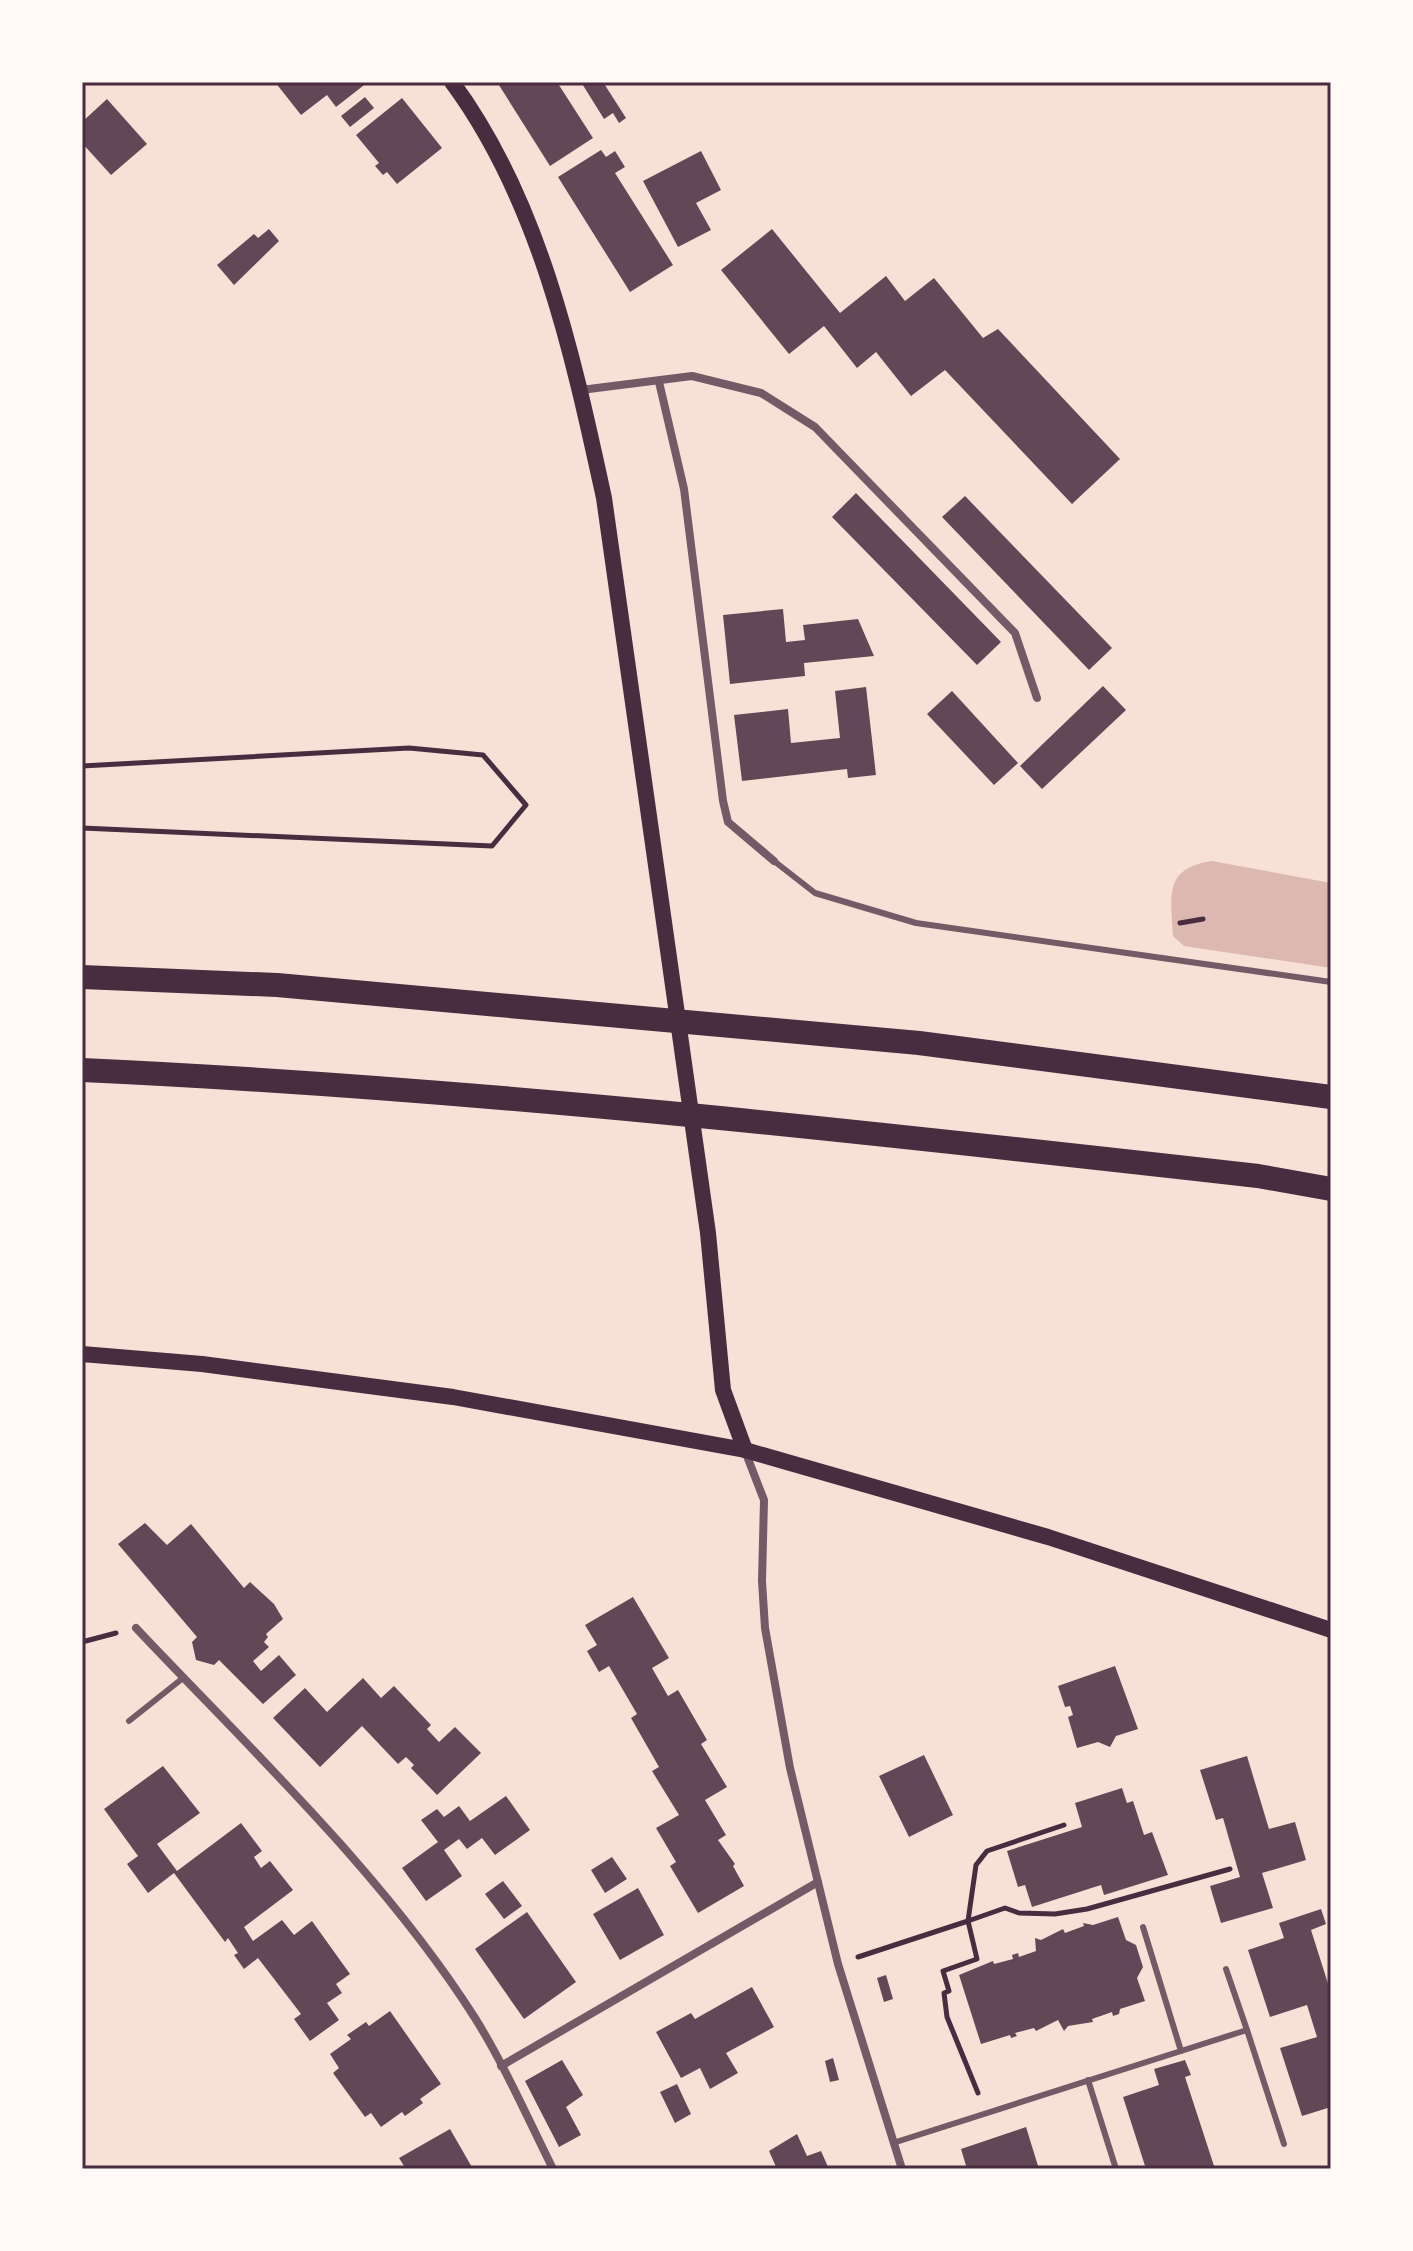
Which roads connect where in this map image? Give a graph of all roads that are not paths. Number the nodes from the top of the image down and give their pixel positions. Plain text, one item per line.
1 (452, 82) edge
2 (659, 382) junction
3 (581, 390) junction
4 (1037, 698) dead end
5 (774, 861) joint
6 (82, 977) edge
7 (1331, 982) edge
8 (82, 1070) edge
9 (1331, 1097) edge
10 (1331, 1189) edge
11 (82, 1354) edge
12 (745, 1450) junction
13 (136, 1628) road end
14 (1331, 1630) edge
15 (183, 1678) junction
16 (129, 1721) dead end
17 (818, 1882) junction
18 (1143, 1927) dead end
19 (1226, 1969) dead end
20 (1247, 2030) junction
21 (1181, 2051) junction
22 (501, 2066) junction
23 (1088, 2080) junction
24 (893, 2143) junction
25 (1284, 2144) dead end
26 (553, 2169) edge
27 (902, 2169) edge
28 (1116, 2169) edge

1 - 3 main road
2 - 3 street
2 - 4 street
2 - 5 street
3 - 12 main road
5 - 7 lane
6 - 9 highway
8 - 10 highway
11 - 12 main road
12 - 14 main road
12 - 17 street
13 - 15 street
15 - 16 lane
15 - 22 street
17 - 22 street
17 - 24 street
18 - 21 lane
19 - 20 lane
20 - 21 lane
20 - 25 lane
21 - 23 lane
22 - 26 street
23 - 24 lane
23 - 28 lane
24 - 27 street

